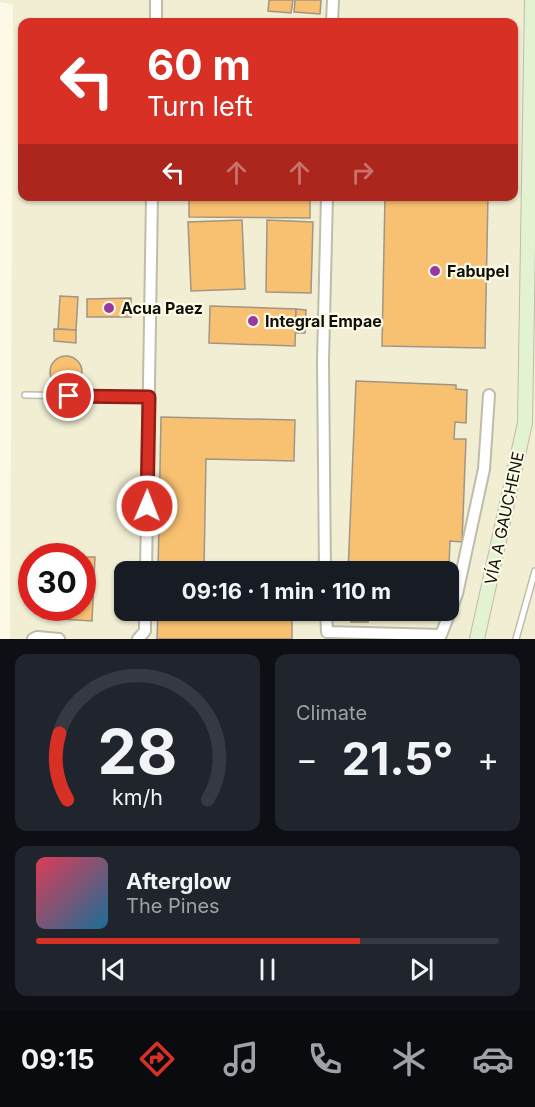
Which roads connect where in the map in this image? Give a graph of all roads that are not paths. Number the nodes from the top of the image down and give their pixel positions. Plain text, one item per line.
1 (156, 0) edge
2 (333, 0) edge
3 (532, 0) edge
4 (156, 18) edge
5 (332, 18) edge
6 (153, 201) edge
7 (327, 201) edge
8 (25, 395) dead end
9 (489, 395) dead end
10 (149, 397) junction
11 (146, 561) edge
12 (325, 561) edge
13 (535, 571) edge
14 (459, 585) edge
15 (145, 621) edge
16 (326, 621) edge
17 (446, 621) edge
18 (33, 639) edge
19 (59, 639) edge
20 (138, 639) edge
21 (477, 639) edge
22 (516, 639) edge

1 - 4 street
2 - 5 street
3 - 21 street, VÍA A GAUCHENE
6 - 10 street
7 - 12 street
8 - 10 lane
9 - 14 street
10 - 11 street
13 - 22 lane
15 - 20 street
16 - 17 street
18 - 19 street

